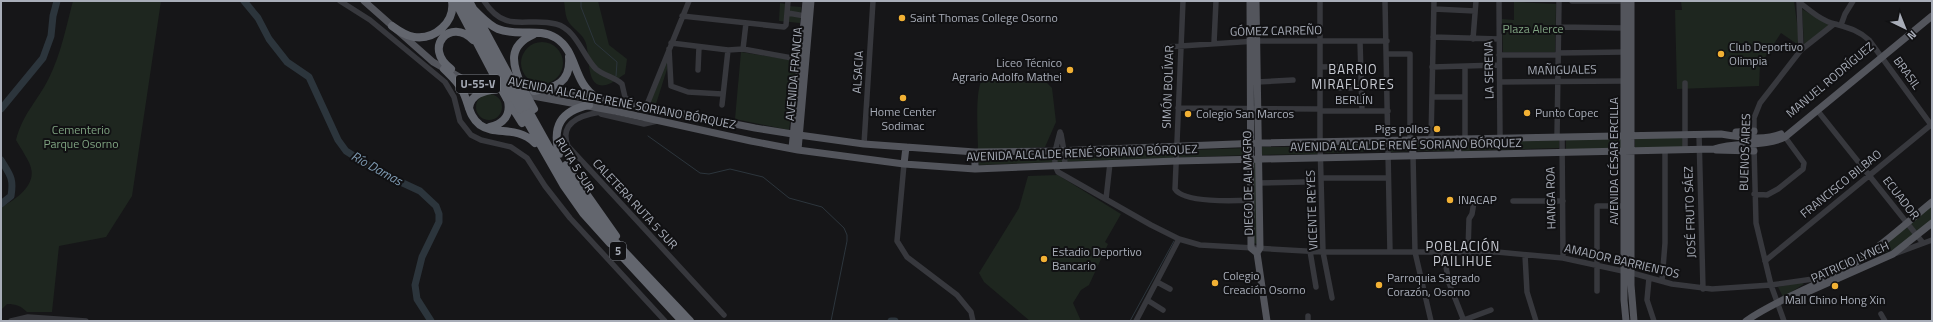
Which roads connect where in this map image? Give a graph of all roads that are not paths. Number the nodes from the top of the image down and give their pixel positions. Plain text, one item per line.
1 (340, 1) edge
2 (364, 1) edge
3 (454, 1) edge
4 (461, 1) edge
5 (484, 1) edge
6 (689, 1) edge
7 (788, 1) edge
8 (806, 1) edge
9 (811, 1) edge
10 (873, 1) edge
11 (1183, 1) edge
12 (1216, 1) edge
13 (1250, 1) edge
14 (1256, 1) edge
15 (1320, 1) edge
16 (1385, 1) edge
17 (1434, 1) edge
18 (1476, 1) edge
19 (1499, 1) edge
20 (1559, 1) edge
21 (1572, 1) edge
22 (1624, 1) edge
23 (1631, 1) edge
24 (1853, 1) edge
25 (1799, 2) edge
26 (470, 4) edge
27 (1434, 9) junction
28 (1932, 10) edge
29 (1475, 11) junction
30 (788, 13) junction
31 (682, 16) junction
32 (1932, 16) edge
33 (807, 17) junction
34 (746, 23) junction
35 (1834, 24) junction
36 (1841, 25) junction
37 (392, 26) junction
38 (1559, 27) junction
39 (1624, 28) junction
40 (540, 33) junction
41 (1433, 37) junction
42 (1473, 39) junction
43 (1499, 40) junction
44 (1254, 41) junction
45 (1320, 41) junction
46 (1360, 41) junction
47 (1387, 41) junction
48 (1214, 43) junction
49 (478, 45) junction
50 (670, 46) junction
51 (699, 46) junction
52 (1166, 46) dead end
53 (1180, 46) junction
54 (566, 48) junction
55 (743, 49) junction
56 (728, 50) junction
57 (1801, 50) junction
58 (1624, 52) junction
59 (1387, 54) junction
60 (1558, 54) junction
61 (1499, 55) junction
62 (1880, 55) junction
63 (803, 60) junction
64 (1500, 65) junction
65 (1320, 66) junction
66 (1361, 66) junction
67 (1432, 67) junction
68 (1466, 67) junction
69 (444, 69) junction
70 (698, 70) dead end
71 (453, 71) junction
72 (1293, 80) dead end
73 (1558, 81) junction
74 (1624, 81) junction
75 (1257, 82) junction
76 (1500, 82) junction
77 (1685, 83) dead end
78 (507, 86) junction
79 (1336, 88) dead end
80 (1361, 88) junction
81 (534, 91) junction
82 (624, 92) junction
83 (722, 94) junction
84 (1432, 97) junction
85 (1465, 97) junction
86 (597, 98) junction
87 (618, 101) junction
88 (509, 102) junction
89 (631, 104) junction
90 (589, 105) junction
91 (722, 105) dead end
92 (646, 106) junction
93 (527, 108) junction
94 (1178, 108) junction
95 (1254, 108) junction
96 (1320, 110) junction
97 (1818, 110) junction
98 (470, 111) junction
99 (615, 111) junction
100 (1388, 111) junction
101 (1362, 112) junction
102 (597, 113) junction
103 (660, 120) junction
104 (1932, 125) edge
105 (485, 128) junction
106 (755, 128) junction
107 (1699, 134) junction
108 (796, 135) junction
109 (1686, 135) junction
110 (1628, 136) junction
111 (1559, 137) junction
112 (1786, 137) junction
113 (1500, 138) junction
114 (1457, 139) junction
115 (1465, 139) junction
116 (1388, 140) junction
117 (1411, 140) junction
118 (1431, 140) junction
119 (751, 141) junction
120 (1754, 141) junction
121 (1320, 142) junction
122 (535, 143) junction
123 (1255, 143) junction
124 (864, 144) junction
125 (1177, 146) junction
126 (906, 147) junction
127 (795, 149) junction
128 (1665, 150) junction
129 (1685, 150) junction
130 (1700, 150) junction
131 (1055, 151) junction
132 (1064, 151) junction
133 (1628, 151) junction
134 (975, 152) junction
135 (1562, 152) junction
136 (559, 154) junction
137 (1458, 154) junction
138 (1413, 155) junction
139 (1388, 156) junction
140 (1321, 157) junction
141 (1255, 159) junction
142 (1176, 161) junction
143 (904, 164) junction
144 (1110, 164) junction
145 (1065, 165) junction
146 (1055, 166) junction
147 (975, 169) junction
148 (1869, 175) junction
149 (558, 177) junction
150 (1321, 178) junction
151 (1388, 178) junction
152 (1304, 182) dead end
153 (1259, 183) junction
154 (1754, 194) junction
155 (1106, 199) junction
156 (1493, 199) dead end
157 (1251, 200) junction
158 (1259, 200) junction
159 (1513, 200) dead end
160 (1563, 201) junction
161 (1932, 202) edge
162 (1629, 206) junction
163 (1907, 223) junction
164 (1932, 223) edge
165 (1917, 235) junction
166 (1179, 239) junction
167 (1932, 240) edge
168 (1924, 243) junction
169 (622, 248) junction
170 (1256, 250) junction
171 (1310, 251) junction
172 (1443, 251) junction
173 (1468, 251) junction
174 (1323, 252) junction
175 (1390, 252) junction
176 (1416, 252) junction
177 (1893, 254) junction
178 (1526, 255) junction
179 (1563, 258) junction
180 (1765, 260) junction
181 (1598, 265) junction
182 (1628, 272) junction
183 (1829, 276) junction
184 (1649, 278) junction
185 (1662, 281) junction
186 (1156, 282) junction
187 (1771, 285) junction
188 (1316, 287) dead end
189 (1703, 288) junction
190 (1170, 289) dead end
191 (1597, 290) dead end
192 (1332, 298) dead end
193 (1147, 300) junction
194 (1777, 304) junction
195 (1163, 310) dead end
196 (1491, 310) dead end
197 (1629, 312) junction
198 (1881, 314) dead end
199 (724, 316) dead end
200 (1138, 320) edge
201 (11, 321) edge
202 (86, 321) edge
203 (666, 321) edge
204 (682, 321) edge
205 (690, 321) edge
206 (973, 321) edge
207 (1267, 321) edge
208 (1431, 321) edge
209 (1462, 321) edge
210 (1536, 321) edge
211 (1626, 321) edge
212 (1634, 321) edge
213 (1654, 321) edge
214 (1746, 321) edge
215 (1752, 321) edge
216 (1784, 321) edge
217 (1885, 321) edge

1 - 203 street
2 - 37 main road, U-55-V
3 - 37 highway
3 - 49 highway
4 - 78 highway, RUTA 5 SUR / 5
5 - 82 street
6 - 31 street
7 - 30 street
8 - 33 main road, AVENIDA FRANCIA
9 - 33 main road, AVENIDA FRANCIA
10 - 124 street, ALSACIA
11 - 53 street, SIMÓN BOLÍVAR
12 - 48 street
13 - 44 main road, DIEGO DE ALMAGRO
14 - 44 main road, DIEGO DE ALMAGRO
15 - 45 street, VICENTE REYES
16 - 47 street
17 - 27 street
18 - 29 street
19 - 43 street, LA SERENA
20 - 38 street, HANGA ROA
21 - 22 street
22 - 39 main road, AVENIDA CÉSAR ERCILLA
23 - 110 main road, AVENIDA CÉSAR ERCILLA
24 - 36 street
25 - 35 street, BRASIL
25 - 57 street
26 - 40 highway
26 - 78 highway, RUTA 5 SUR / 5
27 - 29 street
27 - 41 street
28 - 62 main road, MANUEL RODRÍGUEZ
29 - 42 street
30 - 33 street
30 - 34 street
31 - 34 street
31 - 50 street
32 - 62 main road, MANUEL RODRÍGUEZ
33 - 63 main road, AVENIDA FRANCIA
34 - 55 street
35 - 36 street, BRASIL
35 - 57 street, BUENOS AIRES
36 - 62 street, BRASIL
37 - 69 main road, U-55-V
38 - 39 street
38 - 60 street, HANGA ROA
39 - 58 main road, AVENIDA CÉSAR ERCILLA
40 - 54 highway
40 - 93 highway, bridge
41 - 42 street
41 - 67 street
42 - 43 street
43 - 61 street, LA SERENA
44 - 45 street, GÓMEZ CARREÑO
44 - 48 street, GÓMEZ CARREÑO
44 - 75 main road, DIEGO DE ALMAGRO
44 - 95 main road, DIEGO DE ALMAGRO
45 - 46 street, GÓMEZ CARREÑO
45 - 65 street, VICENTE REYES
46 - 47 street, GÓMEZ CARREÑO
46 - 66 street
47 - 59 street
48 - 53 street, GÓMEZ CARREÑO
49 - 71 highway
49 - 78 highway
50 - 51 street
50 - 83 street
50 - 92 street
51 - 56 street
51 - 70 street
52 - 53 street, GÓMEZ CARREÑO
53 - 94 street, SIMÓN BOLÍVAR
54 - 81 highway
54 - 86 highway
55 - 56 street
55 - 63 street
56 - 83 street
57 - 120 street, BUENOS AIRES
58 - 60 street
58 - 74 main road, AVENIDA CÉSAR ERCILLA
59 - 100 street
59 - 117 street
60 - 61 street
60 - 73 street, HANGA ROA
61 - 64 street, LA SERENA
62 - 97 main road, MANUEL RODRÍGUEZ
62 - 104 street, BRASIL
62 - 120 main road, MANUEL RODRÍGUEZ
63 - 108 main road, AVENIDA FRANCIA
64 - 68 street
64 - 76 street, LA SERENA
65 - 66 street
65 - 96 street, VICENTE REYES
66 - 80 street
67 - 68 street
67 - 84 street
68 - 85 street
69 - 71 main road, AVENIDA ALCALDE RENÉ SORIANO BÓRQUEZ / U-55-V
69 - 78 main road, AVENIDA ALCALDE RENÉ SORIANO BÓRQUEZ / U-55-V
69 - 98 highway
71 - 78 main road, AVENIDA ALCALDE RENÉ SORIANO BÓRQUEZ / U-55-V
72 - 75 street
73 - 74 street, MAÑIGUALES
73 - 76 street, MAÑIGUALES
73 - 111 street, HANGA ROA
74 - 110 main road, AVENIDA CÉSAR ERCILLA
75 - 95 main road, DIEGO DE ALMAGRO
76 - 113 street, LA SERENA
77 - 109 street, JOSÉ FRUTO SÁEZ
78 - 81 main road, AVENIDA ALCALDE RENÉ SORIANO BÓRQUEZ
78 - 88 highway, bridge
78 - 90 main road, AVENIDA ALCALDE RENÉ SORIANO BÓRQUEZ
78 - 93 highway, RUTA 5 SUR / 5, bridge
78 - 98 highway
79 - 80 street
80 - 101 street
81 - 86 main road, AVENIDA ALCALDE RENÉ SORIANO BÓRQUEZ
82 - 87 street
82 - 89 street
83 - 91 street
84 - 85 street
84 - 118 street
85 - 115 street
86 - 87 main road, AVENIDA ALCALDE RENÉ SORIANO BÓRQUEZ
87 - 89 main road, AVENIDA ALCALDE RENÉ SORIANO BÓRQUEZ
88 - 105 highway
88 - 122 highway
89 - 92 main road, AVENIDA ALCALDE RENÉ SORIANO BÓRQUEZ
90 - 99 main road, AVENIDA ALCALDE RENÉ SORIANO BÓRQUEZ
90 - 136 highway
92 - 99 main road
92 - 106 main road, AVENIDA ALCALDE RENÉ SORIANO BÓRQUEZ
93 - 136 highway
93 - 149 highway, RUTA 5 SUR / 5
93 - 169 highway, RUTA 5 SUR / 5
94 - 95 street, BERLÍN
94 - 125 street, SIMÓN BOLÍVAR
95 - 96 street, BERLÍN
95 - 123 main road, DIEGO DE ALMAGRO
96 - 101 street, BERLÍN
96 - 121 street, VICENTE REYES
97 - 112 main road, MANUEL RODRÍGUEZ
97 - 148 street, ECUADOR
98 - 105 highway
99 - 102 street, CALETERA RUTA 5 SUR
99 - 103 main road, AVENIDA ALCALDE RENÉ SORIANO BÓRQUEZ
100 - 101 street, BERLÍN
100 - 116 street
102 - 103 street, CALETERA RUTA 5 SUR
102 - 199 street, CALETERA RUTA 5 SUR
103 - 119 main road, AVENIDA ALCALDE RENÉ SORIANO BÓRQUEZ
104 - 148 street, FRANCISCO BILBAO
105 - 122 highway
106 - 108 main road, AVENIDA ALCALDE RENÉ SORIANO BÓRQUEZ
106 - 119 main road
107 - 109 main road, AVENIDA ALCALDE RENÉ SORIANO BÓRQUEZ
107 - 120 main road, AVENIDA ALCALDE RENÉ SORIANO BÓRQUEZ
107 - 130 street, JOSÉ FRUTO SÁEZ
108 - 124 main road, AVENIDA ALCALDE RENÉ SORIANO BÓRQUEZ
108 - 127 main road, AVENIDA FRANCIA
109 - 110 main road, AVENIDA ALCALDE RENÉ SORIANO BÓRQUEZ
109 - 129 street, JOSÉ FRUTO SÁEZ
110 - 111 main road, AVENIDA ALCALDE RENÉ SORIANO BÓRQUEZ
110 - 133 main road, AVENIDA CÉSAR ERCILLA
111 - 113 main road, AVENIDA ALCALDE RENÉ SORIANO BÓRQUEZ
111 - 135 street, HANGA ROA
112 - 120 main road, MANUEL RODRÍGUEZ
112 - 154 street
113 - 115 main road, AVENIDA ALCALDE RENÉ SORIANO BÓRQUEZ
114 - 115 main road, AVENIDA ALCALDE RENÉ SORIANO BÓRQUEZ
114 - 118 main road, AVENIDA ALCALDE RENÉ SORIANO BÓRQUEZ
114 - 137 main road
116 - 117 main road, AVENIDA ALCALDE RENÉ SORIANO BÓRQUEZ
116 - 121 main road, AVENIDA ALCALDE RENÉ SORIANO BÓRQUEZ
116 - 139 street
117 - 118 main road, AVENIDA ALCALDE RENÉ SORIANO BÓRQUEZ
117 - 138 main road
119 - 127 main road, AVENIDA ALCALDE RENÉ SORIANO BÓRQUEZ
120 - 130 main road, AVENIDA ALCALDE RENÉ SORIANO BÓRQUEZ
120 - 154 street, BUENOS AIRES
121 - 123 main road, AVENIDA ALCALDE RENÉ SORIANO BÓRQUEZ
121 - 140 street, VICENTE REYES
122 - 149 highway
123 - 125 main road, AVENIDA ALCALDE RENÉ SORIANO BÓRQUEZ
123 - 141 main road, DIEGO DE ALMAGRO
124 - 126 main road, AVENIDA ALCALDE RENÉ SORIANO BÓRQUEZ
125 - 132 main road, AVENIDA ALCALDE RENÉ SORIANO BÓRQUEZ
125 - 142 street, SIMÓN BOLÍVAR
126 - 134 main road, AVENIDA ALCALDE RENÉ SORIANO BÓRQUEZ
126 - 143 main road
127 - 143 main road, AVENIDA ALCALDE RENÉ SORIANO BÓRQUEZ
128 - 129 main road, AVENIDA ALCALDE RENÉ SORIANO BÓRQUEZ
128 - 133 main road, AVENIDA ALCALDE RENÉ SORIANO BÓRQUEZ
128 - 185 street
129 - 130 main road, AVENIDA ALCALDE RENÉ SORIANO BÓRQUEZ
130 - 189 street, JOSÉ FRUTO SÁEZ
131 - 132 main road, AVENIDA ALCALDE RENÉ SORIANO BÓRQUEZ
131 - 132 street
131 - 134 main road, AVENIDA ALCALDE RENÉ SORIANO BÓRQUEZ
131 - 146 street
132 - 145 street
133 - 135 main road, AVENIDA ALCALDE RENÉ SORIANO BÓRQUEZ
133 - 162 main road, AVENIDA CÉSAR ERCILLA
134 - 147 main road
135 - 137 main road, AVENIDA ALCALDE RENÉ SORIANO BÓRQUEZ
135 - 160 street, HANGA ROA
136 - 169 highway
137 - 138 main road, AVENIDA ALCALDE RENÉ SORIANO BÓRQUEZ
138 - 139 main road, AVENIDA ALCALDE RENÉ SORIANO BÓRQUEZ
138 - 176 street
139 - 140 main road, AVENIDA ALCALDE RENÉ SORIANO BÓRQUEZ
139 - 151 street
140 - 141 main road, AVENIDA ALCALDE RENÉ SORIANO BÓRQUEZ
140 - 150 street, VICENTE REYES
141 - 142 main road, AVENIDA ALCALDE RENÉ SORIANO BÓRQUEZ
141 - 153 main road, DIEGO DE ALMAGRO
141 - 157 main road, DIEGO DE ALMAGRO
142 - 144 main road, AVENIDA ALCALDE RENÉ SORIANO BÓRQUEZ
142 - 157 street, SIMÓN BOLÍVAR
143 - 147 main road, AVENIDA ALCALDE RENÉ SORIANO BÓRQUEZ
143 - 206 street
144 - 145 main road, AVENIDA ALCALDE RENÉ SORIANO BÓRQUEZ
144 - 155 street
145 - 146 main road, AVENIDA ALCALDE RENÉ SORIANO BÓRQUEZ
146 - 147 main road, AVENIDA ALCALDE RENÉ SORIANO BÓRQUEZ
146 - 155 street, AMADOR BARRIENTOS
148 - 163 street, ECUADOR
148 - 180 street, FRANCISCO BILBAO
149 - 204 highway, RUTA 5 SUR / 5
150 - 151 street
150 - 174 street, VICENTE REYES
151 - 175 street
152 - 153 street
153 - 158 main road, DIEGO DE ALMAGRO
154 - 180 street, BUENOS AIRES
155 - 166 street, AMADOR BARRIENTOS
156 - 173 street
157 - 158 main road
157 - 170 main road, DIEGO DE ALMAGRO
158 - 170 main road, DIEGO DE ALMAGRO
159 - 160 street
160 - 179 street, HANGA ROA
161 - 163 main road
162 - 181 street
162 - 182 main road, AVENIDA CÉSAR ERCILLA
163 - 165 street, ECUADOR
163 - 183 main road
164 - 165 main road
165 - 168 street, ECUADOR
165 - 177 main road
166 - 170 street, AMADOR BARRIENTOS
166 - 186 street
167 - 168 street, PATRICIO LYNCH
168 - 177 street, PATRICIO LYNCH
169 - 205 highway, RUTA 5 SUR / 5
170 - 171 street, AMADOR BARRIENTOS
170 - 207 main road
171 - 174 street, AMADOR BARRIENTOS
171 - 188 street
172 - 173 street, AMADOR BARRIENTOS
172 - 176 street, AMADOR BARRIENTOS
172 - 209 street
173 - 178 street, AMADOR BARRIENTOS
174 - 175 street, AMADOR BARRIENTOS
174 - 192 street, VICENTE REYES
175 - 176 street, AMADOR BARRIENTOS
176 - 208 street
177 - 194 main road, PATRICIO LYNCH
178 - 179 street, AMADOR BARRIENTOS
178 - 210 street
179 - 181 street, AMADOR BARRIENTOS
180 - 187 street, BUENOS AIRES
181 - 182 street, AMADOR BARRIENTOS
181 - 191 street
182 - 184 street, AMADOR BARRIENTOS
182 - 197 main road, AVENIDA CÉSAR ERCILLA
183 - 187 street, AMADOR BARRIENTOS
183 - 194 main road
184 - 185 street, AMADOR BARRIENTOS
184 - 213 street
185 - 189 street, AMADOR BARRIENTOS
186 - 190 street
186 - 193 street
187 - 189 street, AMADOR BARRIENTOS
187 - 194 street, BUENOS AIRES
193 - 195 street
193 - 200 street
194 - 214 main road
194 - 215 main road
194 - 216 street, BUENOS AIRES
196 - 209 street
197 - 211 main road, AVENIDA CÉSAR ERCILLA
197 - 212 main road, AVENIDA CÉSAR ERCILLA
198 - 217 street
201 - 202 street

